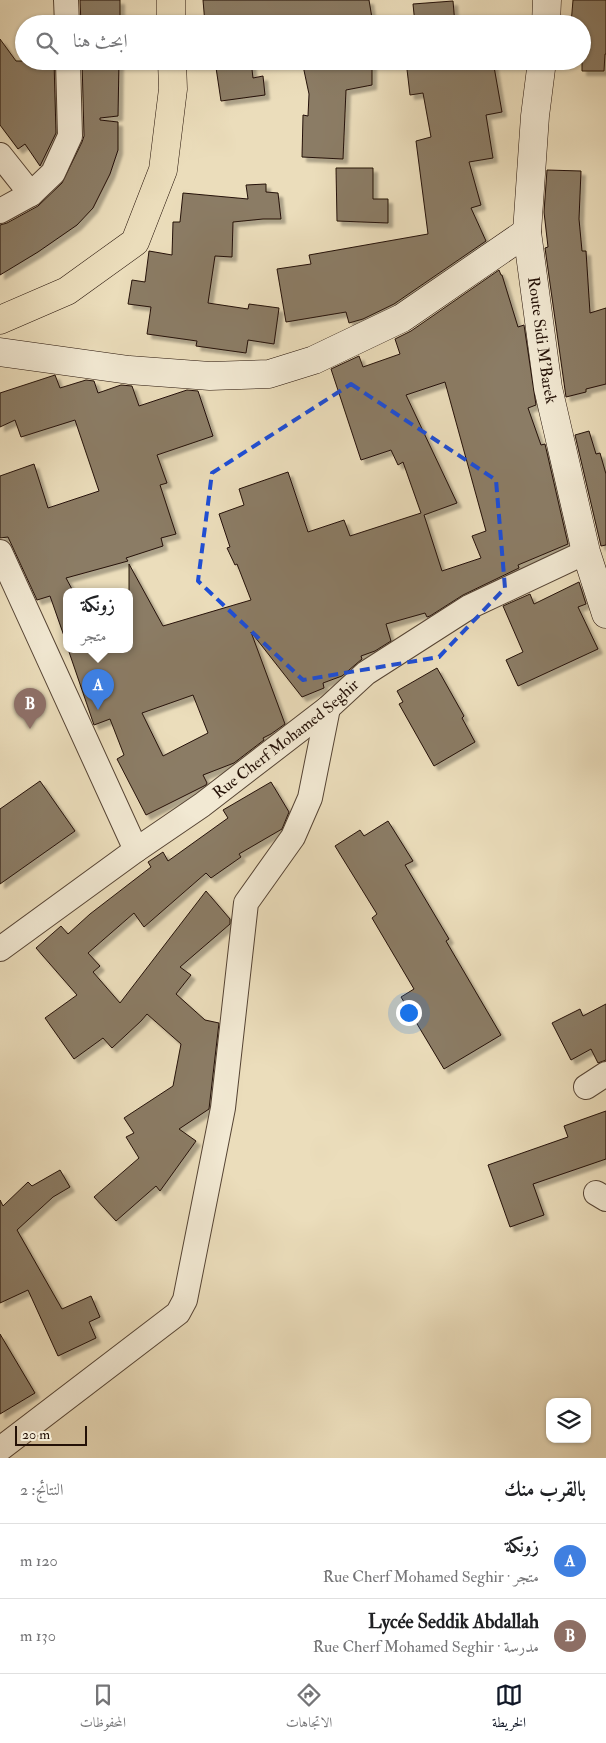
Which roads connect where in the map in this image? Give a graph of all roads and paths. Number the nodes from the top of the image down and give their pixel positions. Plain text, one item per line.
1 (66, 0) edge
2 (171, 0) edge
3 (547, 0) edge
4 (67, 15) edge
5 (171, 15) edge
6 (546, 15) edge
7 (68, 70) edge
8 (172, 70) edge
9 (541, 70) edge
10 (0, 156) edge
11 (32, 194) junction
12 (0, 211) edge
13 (527, 232) junction
14 (0, 320) edge
15 (0, 352) edge
16 (0, 552) edge
17 (595, 568) edge
18 (606, 614) edge
19 (328, 708) junction
20 (136, 850) junction
21 (0, 948) edge
22 (0, 1449) edge

1 - 4 street
2 - 5 main road
3 - 6 main road
7 - 11 street
8 - 14 main road
9 - 13 main road, Route Sidi M'Barek
10 - 11 street
11 - 12 street
13 - 15 main road
13 - 17 main road, Route Sidi M'Barek
16 - 20 street
17 - 18 main road, Route Sidi M'Barek
17 - 19 street, Rue Cherf Mohamed Seghir
19 - 20 street, Rue Cherf Mohamed Seghir
19 - 22 street
20 - 21 street, Rue Cherf Mohamed Seghir

